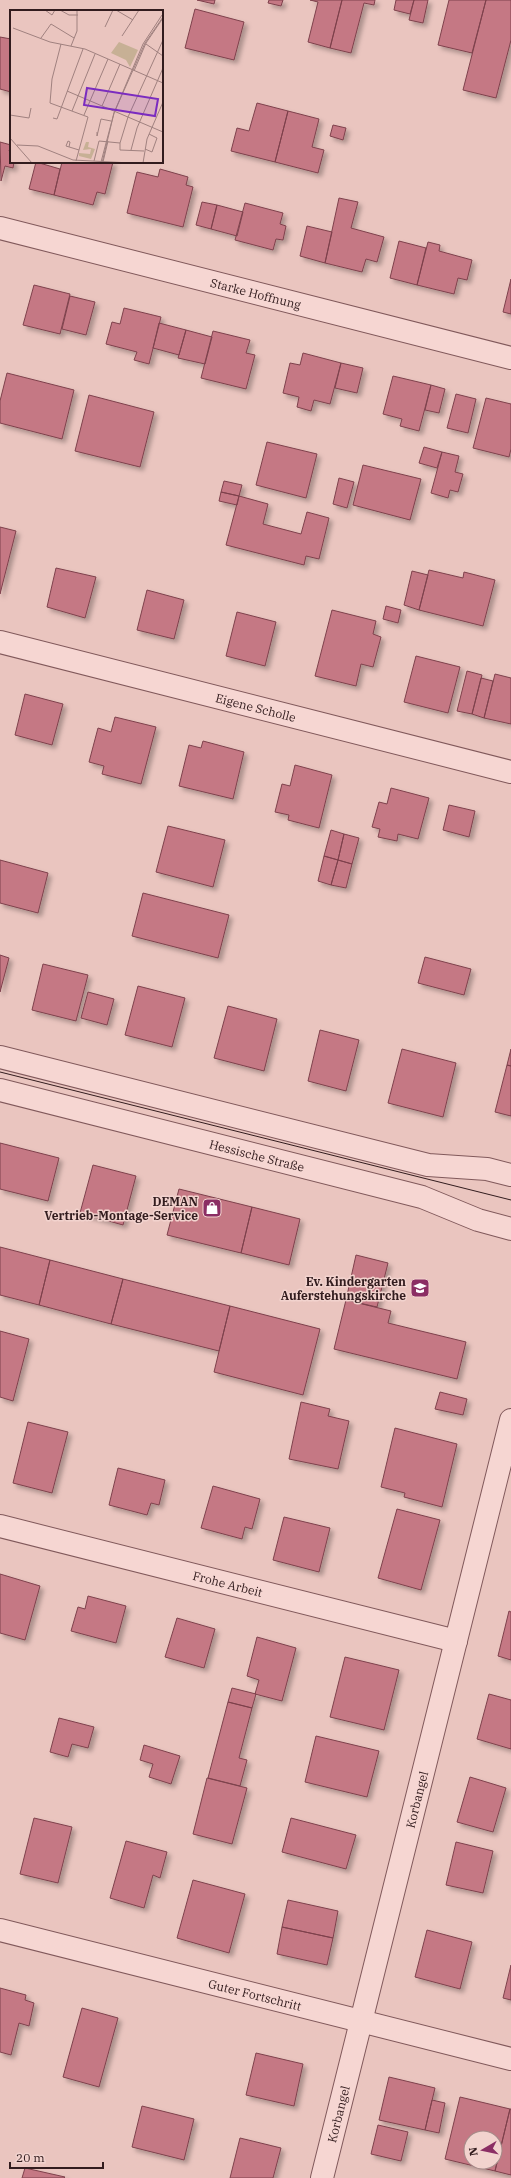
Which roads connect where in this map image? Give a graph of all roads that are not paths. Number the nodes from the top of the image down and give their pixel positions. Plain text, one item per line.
1 (0, 228) edge
2 (511, 358) edge
3 (0, 642) edge
4 (511, 772) edge
5 (0, 1057) edge
6 (0, 1090) edge
7 (511, 1175) edge
8 (511, 1229) edge
9 (511, 1420) edge
10 (0, 1526) edge
11 (456, 1641) junction
12 (0, 1930) edge
13 (361, 2021) junction
14 (511, 2059) edge
15 (322, 2178) edge

1 - 2 street, Starke Hoffnung
3 - 4 street, Eigene Scholle
5 - 7 street
6 - 8 street, Hessische Straße
9 - 11 street, Korbangel
10 - 11 street, Frohe Arbeit
11 - 13 street, Korbangel
12 - 13 street, Guter Fortschritt
13 - 14 street, Guter Fortschritt
13 - 15 street, Korbangel

